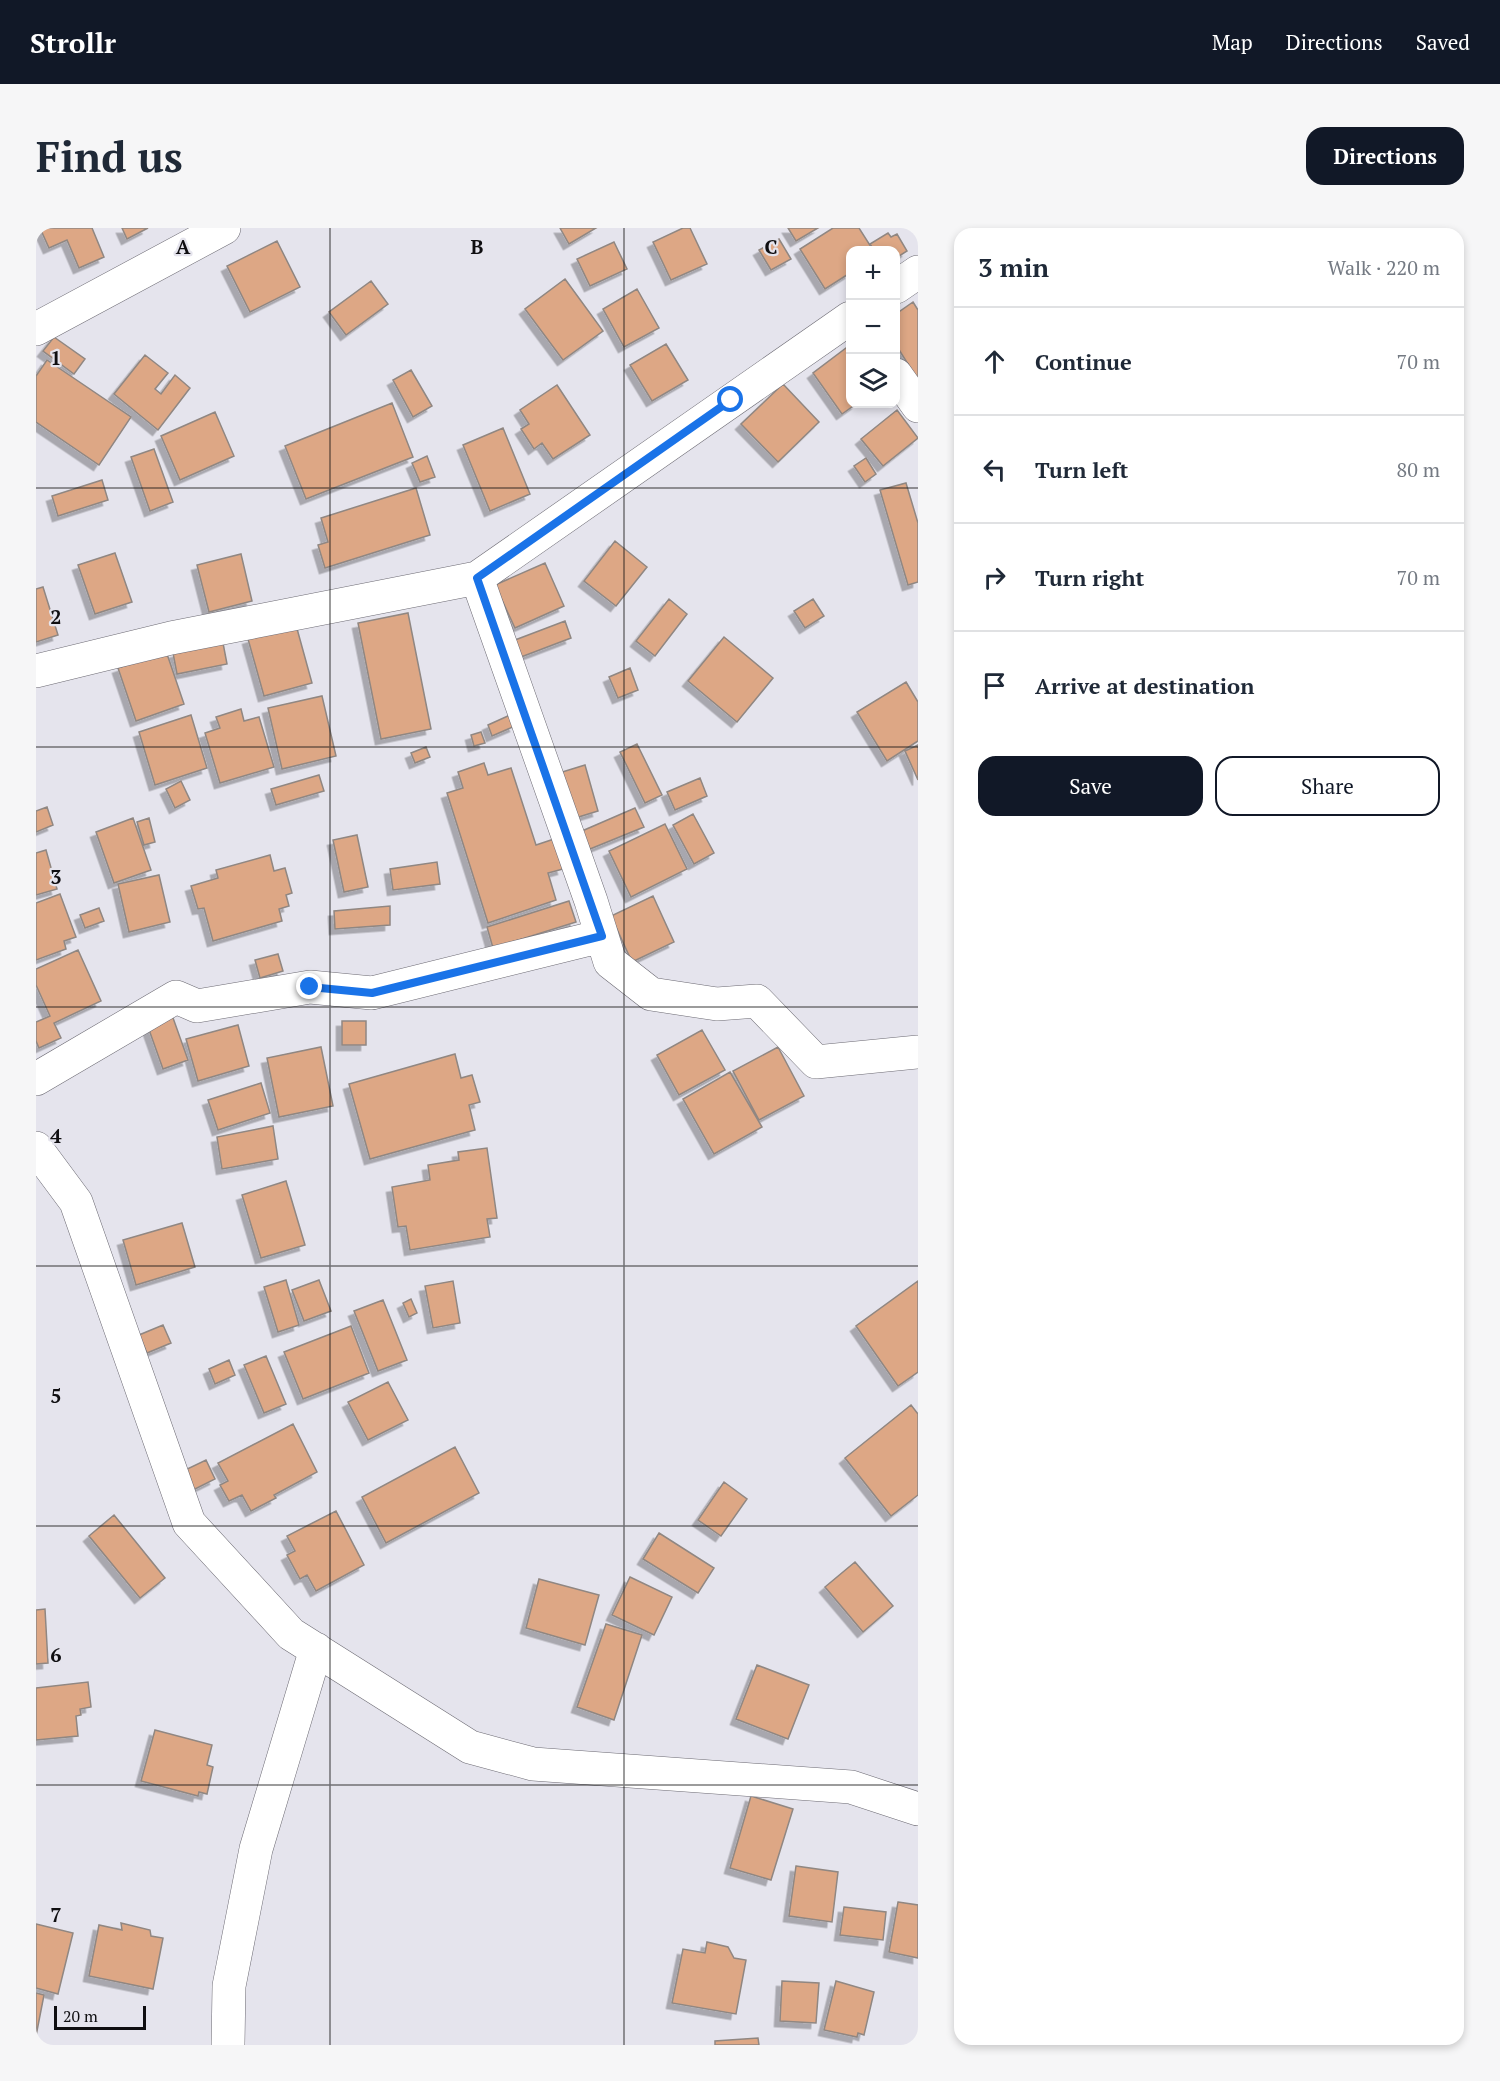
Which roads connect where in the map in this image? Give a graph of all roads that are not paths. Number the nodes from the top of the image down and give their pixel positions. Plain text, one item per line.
1 (224, 228) edge
2 (918, 272) edge
3 (900, 284) edge
4 (846, 321) edge
5 (36, 329) edge
6 (900, 381) edge
7 (918, 406) edge
8 (477, 578) junction
9 (36, 671) edge
10 (602, 936) junction
11 (918, 1052) edge
12 (36, 1079) edge
13 (36, 1148) edge
14 (315, 1649) junction
15 (918, 1809) edge
16 (228, 2045) edge

1 - 5 street
2 - 3 street
4 - 8 street
6 - 7 street
8 - 9 street
8 - 10 street
10 - 11 street
10 - 12 street
13 - 14 street
14 - 15 street
14 - 16 street

